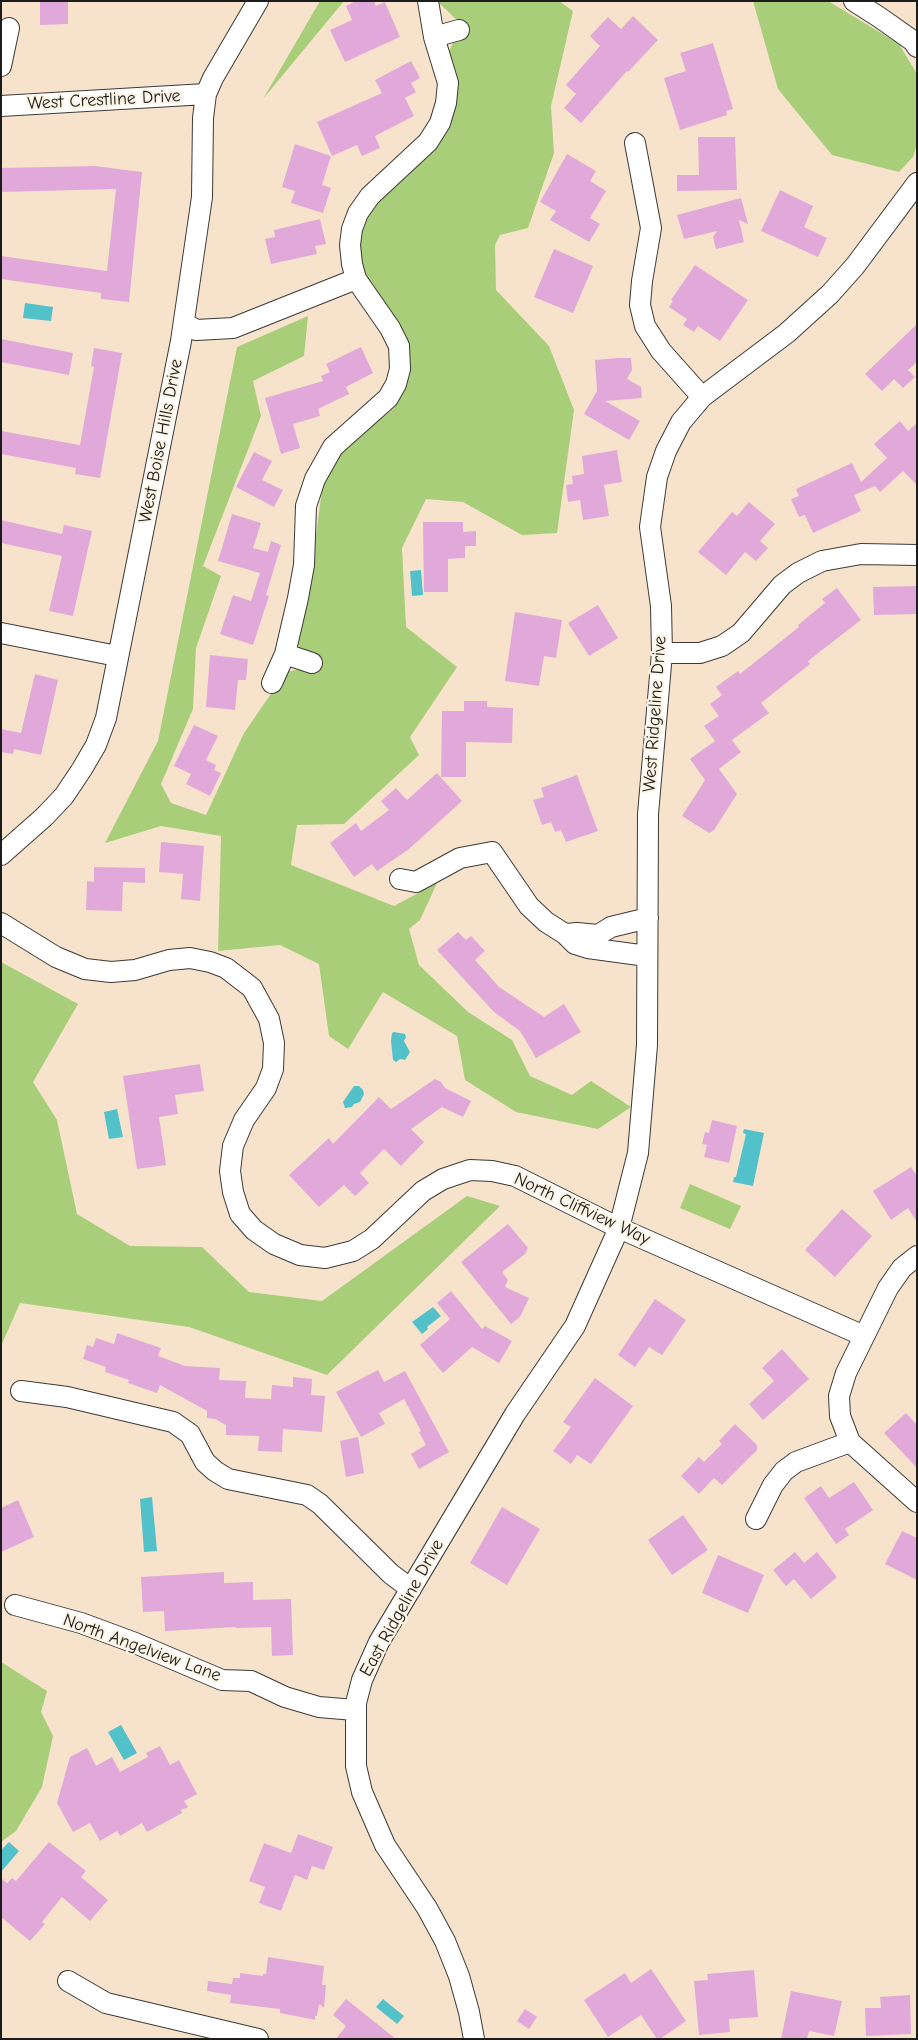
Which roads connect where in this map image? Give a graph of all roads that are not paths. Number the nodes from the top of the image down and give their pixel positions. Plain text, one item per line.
1 (258, 1) edge
2 (428, 1) edge
3 (854, 1) edge
4 (9, 28) dead end
5 (460, 30) dead end
6 (434, 37) junction
7 (915, 41) edge
8 (1, 66) edge
9 (206, 94) junction
10 (1, 106) edge
11 (635, 143) dead end
12 (917, 183) edge
13 (356, 279) junction
14 (184, 323) junction
15 (702, 397) junction
16 (917, 555) edge
17 (1, 633) edge
18 (662, 653) junction
19 (285, 654) junction
20 (117, 656) junction
21 (312, 663) dead end
22 (272, 683) dead end
23 (1, 855) edge
24 (400, 879) dead end
25 (648, 918) junction
26 (1, 923) edge
27 (606, 941) junction
28 (647, 956) junction
29 (619, 1228) junction
30 (917, 1256) edge
31 (864, 1336) junction
32 (22, 1391) dead end
33 (850, 1442) junction
34 (917, 1502) edge
35 (756, 1519) dead end
36 (410, 1590) junction
37 (16, 1605) dead end
38 (355, 1710) junction
39 (68, 1981) dead end
40 (258, 2039) edge
41 (474, 2039) edge

1 - 9 street, West Boise Hills Drive
2 - 6 street
3 - 7 street
4 - 8 street
5 - 6 street
6 - 13 street
9 - 10 street, West Crestline Drive
9 - 14 street, West Boise Hills Drive
11 - 15 street
12 - 15 street, West Ridgeline Drive
13 - 14 street
13 - 19 street
14 - 20 street, West Boise Hills Drive
15 - 18 street, West Ridgeline Drive
16 - 18 street
17 - 20 street
18 - 25 street, West Ridgeline Drive
19 - 21 street
19 - 22 street
20 - 23 street, West Boise Hills Drive
24 - 27 street
25 - 27 street
25 - 28 street, West Ridgeline Drive
26 - 29 street, North Cliffview Way
27 - 28 street
28 - 29 street, West Ridgeline Drive
29 - 31 street, North Cliffview Way
29 - 36 street, East Ridgeline Drive
30 - 31 street
31 - 33 street
32 - 36 street
33 - 34 street
33 - 35 street
36 - 38 street, East Ridgeline Drive
37 - 38 street, North Angelview Lane
38 - 41 street, East Ridgeline Drive
39 - 40 street

